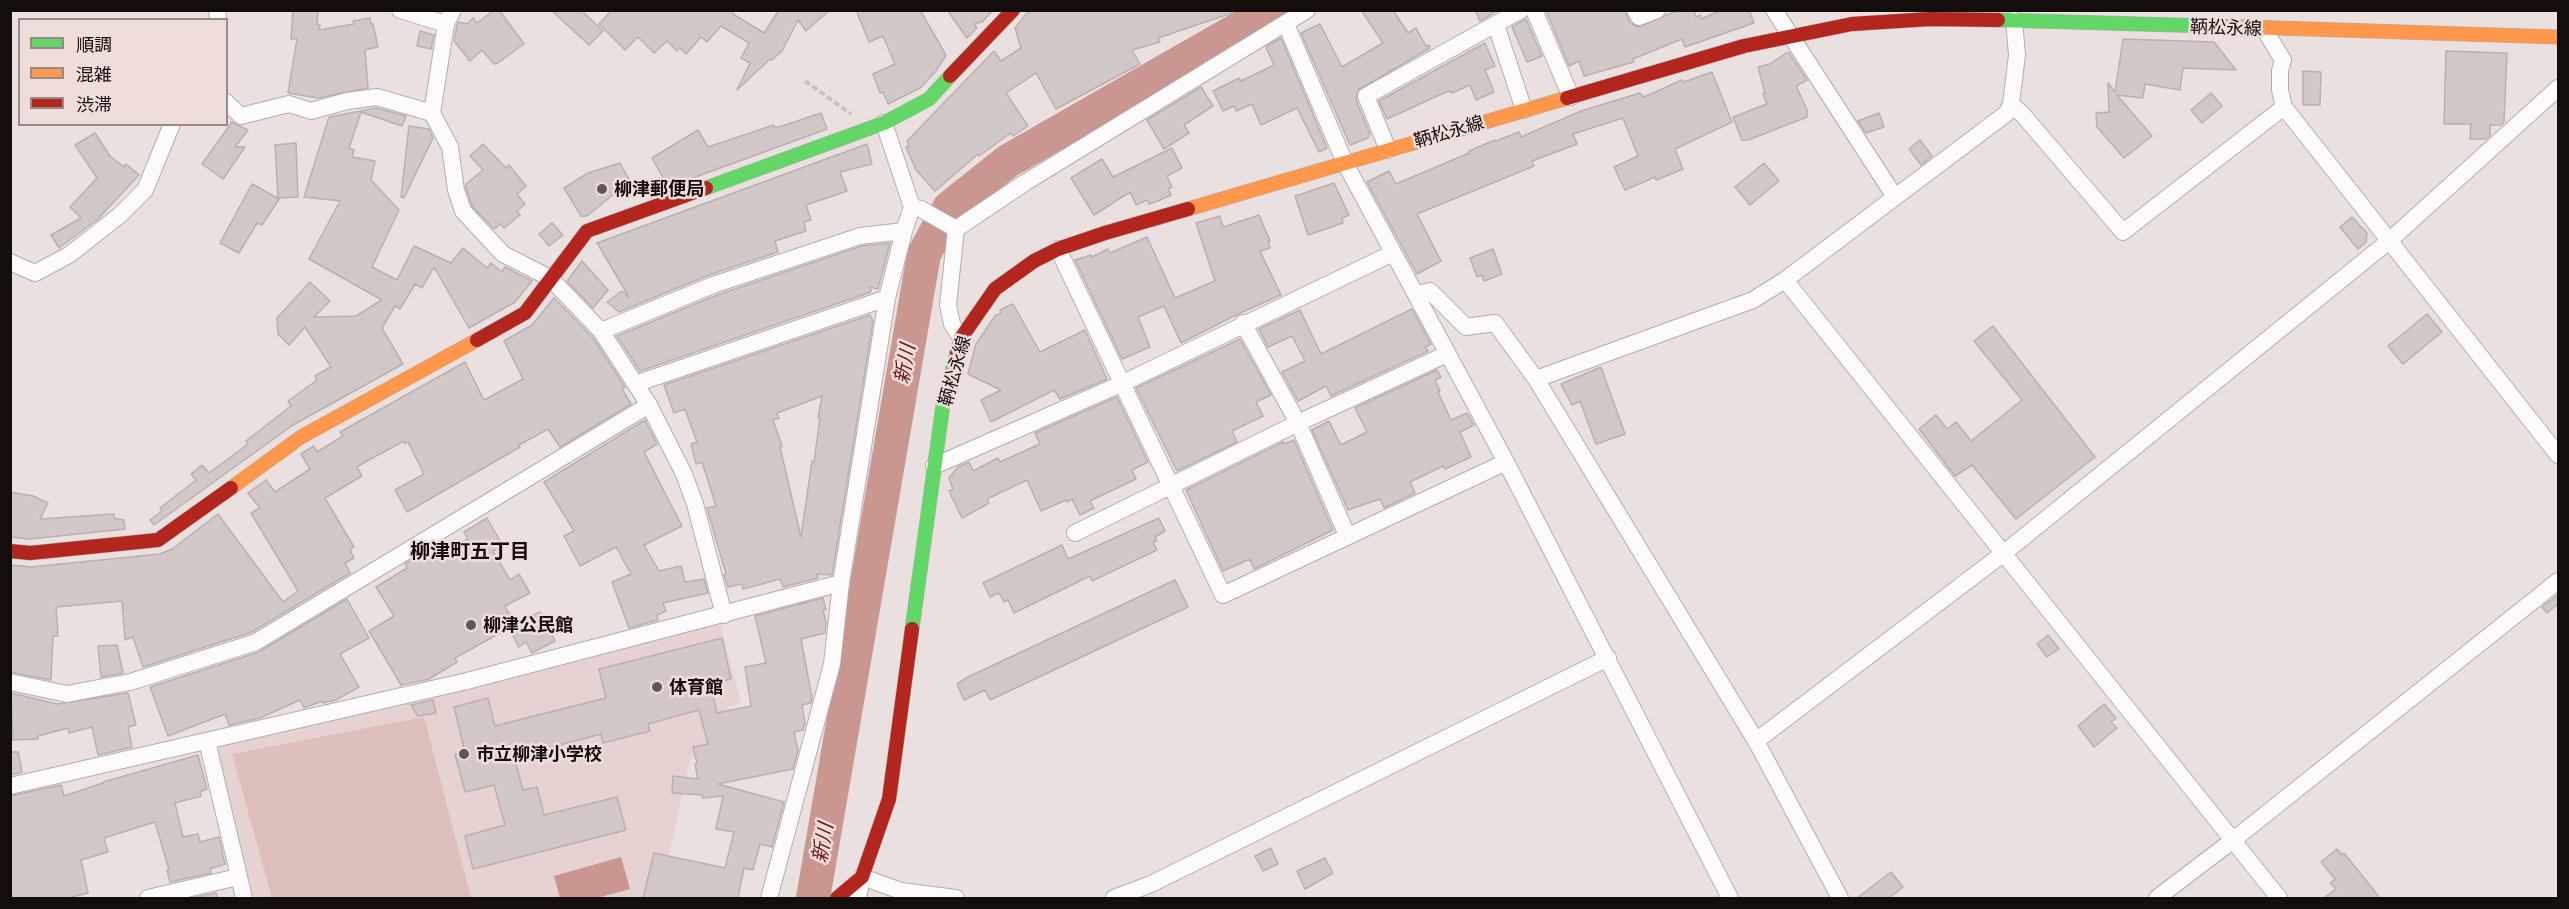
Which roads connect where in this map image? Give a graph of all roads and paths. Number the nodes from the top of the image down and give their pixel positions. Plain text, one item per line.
1 (400, 10) edge
2 (1013, 10) edge
3 (1307, 10) edge
4 (1521, 10) edge
5 (1534, 10) edge
6 (1635, 10) edge
7 (1657, 10) edge
8 (1774, 10) edge
9 (450, 17) edge
10 (2014, 21) junction
11 (1286, 24) junction
12 (1496, 25) junction
13 (2264, 29) junction
14 (1791, 36) junction
15 (2559, 38) edge
16 (805, 81) dead end
17 (2559, 88) edge
18 (1571, 97) junction
19 (228, 104) edge
20 (2011, 104) junction
21 (2284, 107) junction
22 (1524, 110) junction
23 (432, 113) junction
24 (171, 126) edge
25 (877, 126) junction
26 (1388, 150) junction
27 (1345, 163) junction
28 (1895, 197) junction
29 (917, 208) junction
30 (956, 229) junction
31 (904, 231) junction
32 (2389, 241) junction
33 (1058, 249) junction
34 (1393, 253) junction
35 (10, 262) edge
36 (550, 278) junction
37 (1785, 280) junction
38 (1418, 294) junction
39 (887, 298) junction
40 (1244, 323) junction
41 (601, 331) junction
42 (961, 338) junction
43 (1447, 354) junction
44 (1536, 379) junction
45 (635, 384) junction
46 (1121, 384) junction
47 (650, 405) junction
48 (1298, 423) junction
49 (2559, 455) edge
50 (1506, 462) junction
51 (934, 466) junction
52 (1171, 484) junction
53 (1075, 533) dead end
54 (1347, 535) junction
55 (10, 551) edge
56 (2004, 553) junction
57 (2559, 581) edge
58 (841, 583) junction
59 (724, 615) junction
60 (1608, 658) junction
61 (10, 682) edge
62 (207, 741) junction
63 (1756, 741) junction
64 (10, 786) edge
65 (2232, 842) junction
66 (238, 877) junction
67 (857, 887) edge
68 (148, 898) edge
69 (244, 898) edge
70 (769, 898) edge
71 (837, 898) edge
72 (956, 898) edge
73 (1114, 898) edge
74 (1730, 898) edge
75 (1840, 898) edge
76 (2157, 898) edge
77 (2279, 898) edge

1 - 9 street
2 - 25 main road
3 - 11 street
4 - 12 street
5 - 18 street
6 - 7 street
8 - 14 street
9 - 23 street
10 - 13 main road, 鞆松永線
10 - 14 main road, 鞆松永線
10 - 20 street
11 - 27 street
11 - 30 street
12 - 22 street
12 - 26 street
13 - 15 main road, 鞆松永線
13 - 21 street
14 - 18 main road, 鞆松永線
14 - 28 street
16 - 25 path
17 - 32 street
18 - 22 main road, 鞆松永線
19 - 23 street
20 - 21 street
20 - 28 street
21 - 32 street
22 - 26 main road, 鞆松永線
23 - 36 street
24 - 35 street
25 - 29 street
25 - 36 main road
26 - 27 main road, 鞆松永線
27 - 33 main road, 鞆松永線
27 - 34 street
28 - 37 street
29 - 30 street
29 - 31 street
30 - 42 street
31 - 39 street
31 - 41 street
32 - 49 street
32 - 56 street
33 - 42 main road, 鞆松永線
33 - 46 street
34 - 38 street
34 - 40 street
36 - 41 street
36 - 55 main road
37 - 44 street
37 - 56 street
38 - 43 street
38 - 44 street
39 - 45 street
39 - 58 street
40 - 46 street
40 - 48 street
41 - 45 street
42 - 51 main road, 鞆松永線
43 - 48 street
43 - 50 street
44 - 63 street
45 - 47 street
46 - 51 street
46 - 52 street
47 - 59 street
47 - 61 street
48 - 52 street
48 - 54 street
50 - 54 street
50 - 60 street
51 - 67 main road, 鞆松永線
52 - 53 street
52 - 54 street
56 - 63 street
56 - 65 street
57 - 65 street
58 - 59 street
58 - 70 street
59 - 62 street
60 - 73 street
60 - 74 street
62 - 64 street
62 - 66 street
63 - 75 street
65 - 76 street
65 - 77 street
66 - 68 street
66 - 69 street
67 - 71 main road
67 - 72 street

